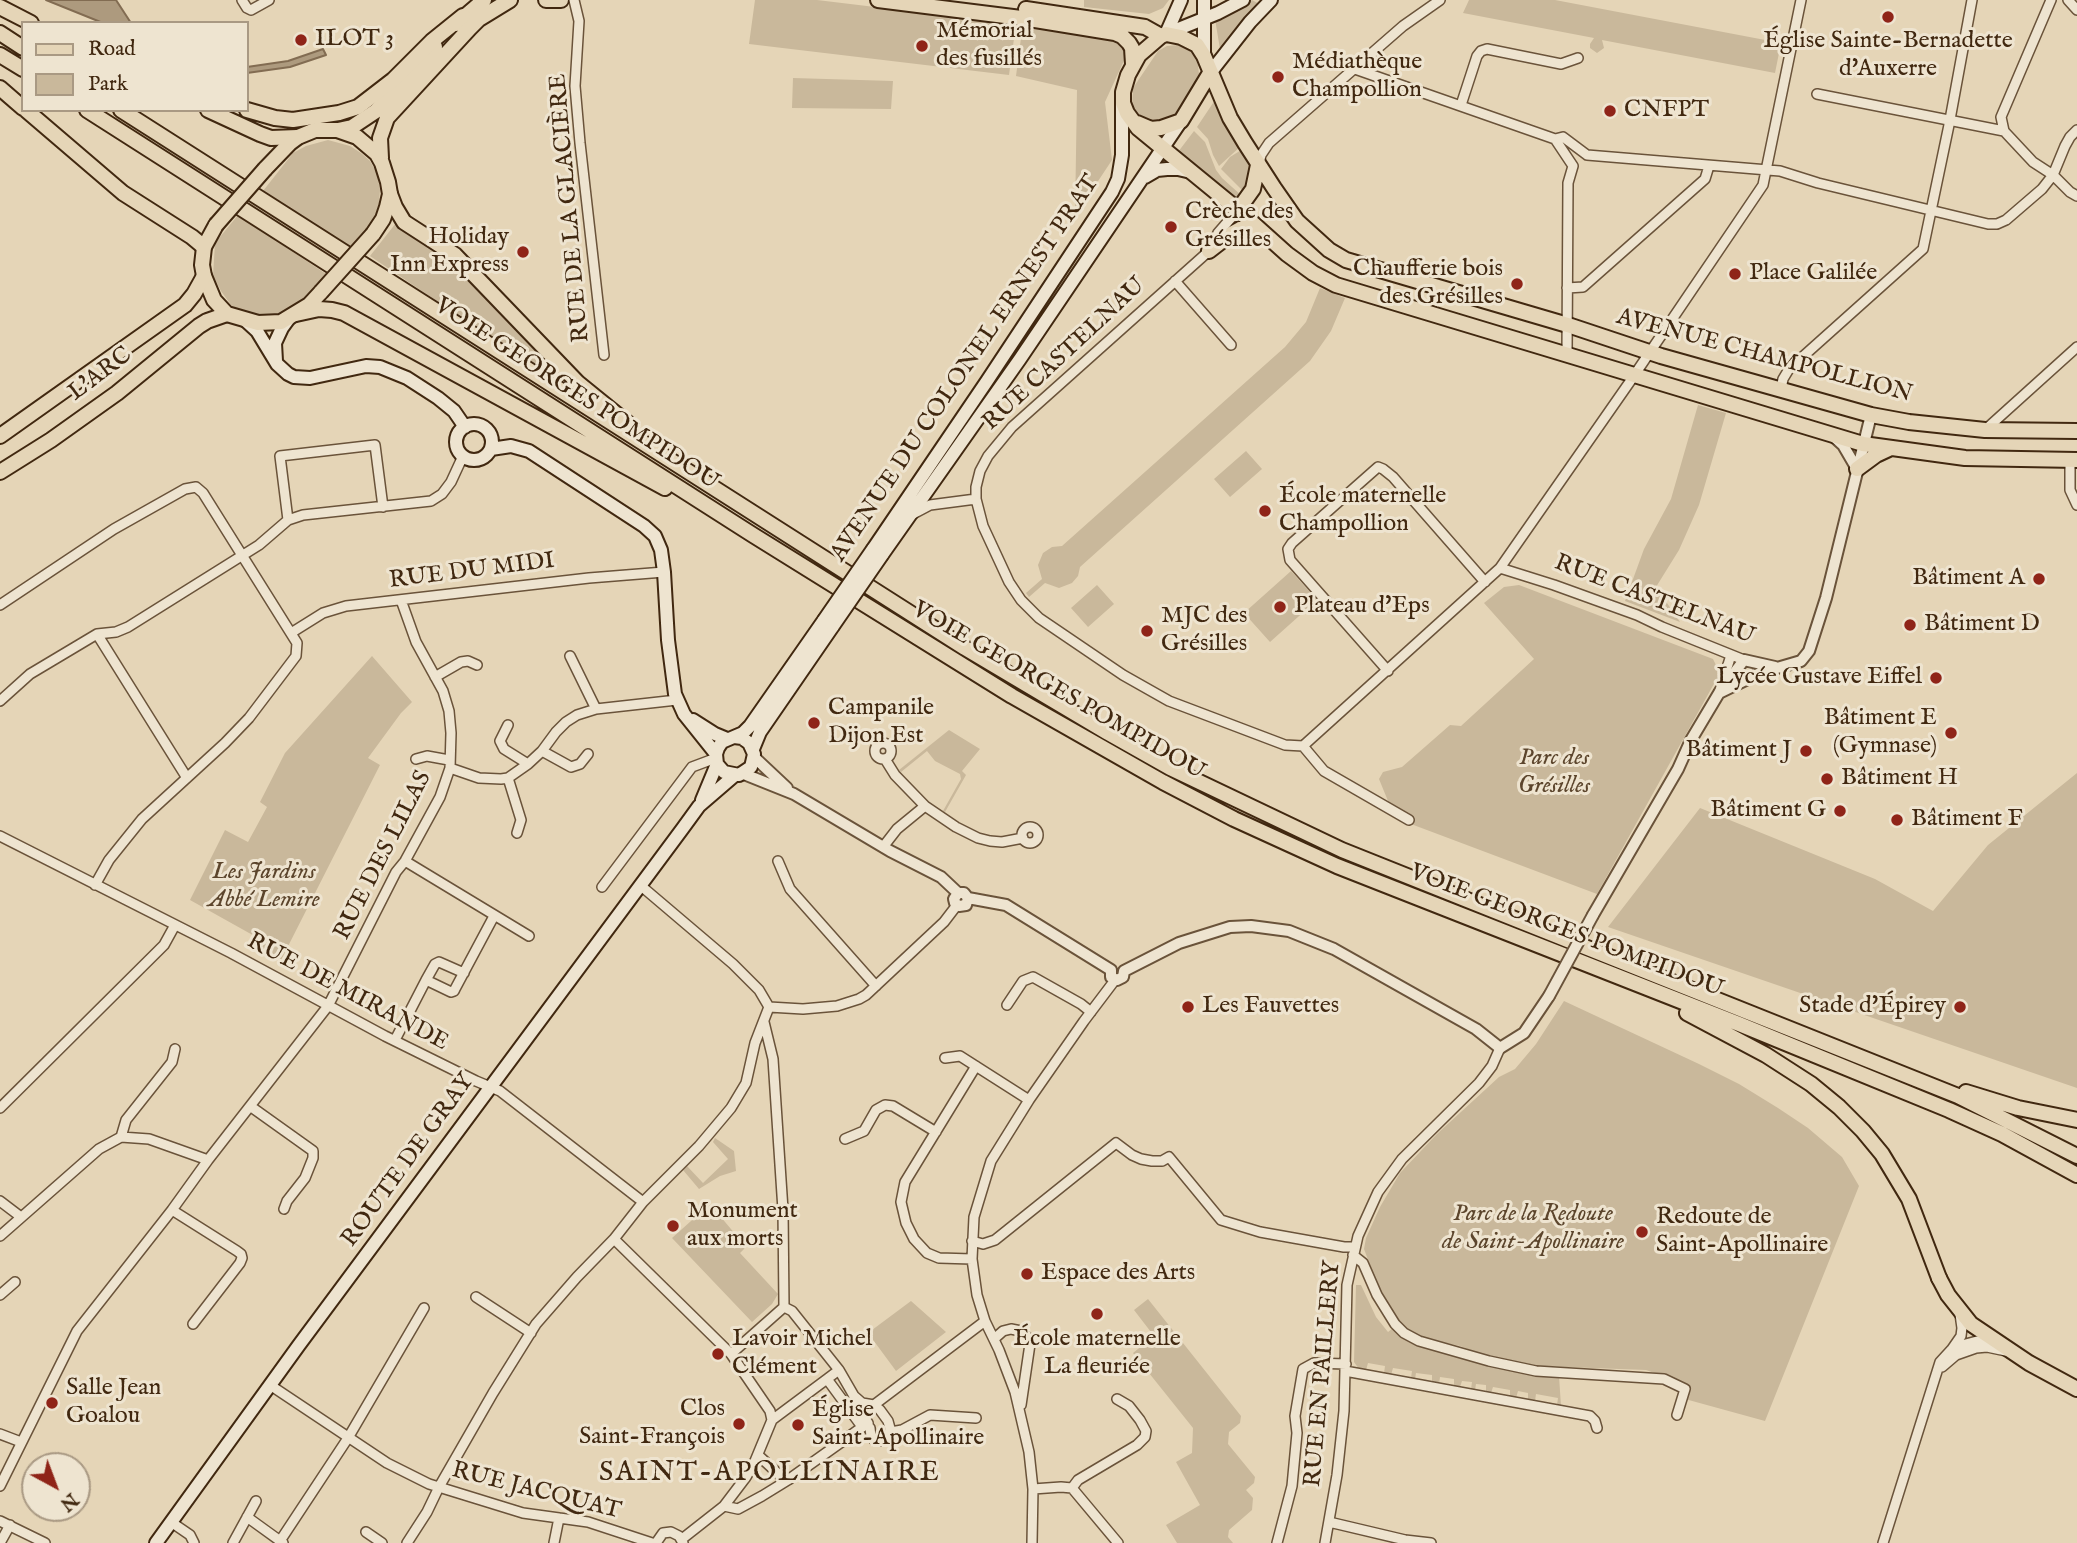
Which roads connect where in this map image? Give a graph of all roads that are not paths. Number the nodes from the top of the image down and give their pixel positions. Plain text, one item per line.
1 (242, 0) edge
2 (269, 0) edge
3 (510, 0) edge
4 (546, 0) edge
5 (560, 0) edge
6 (574, 0) edge
7 (878, 0) edge
8 (953, 0) edge
9 (1181, 0) edge
10 (1204, 0) edge
11 (1219, 0) edge
12 (1236, 0) edge
13 (1243, 0) edge
14 (1271, 0) edge
15 (1440, 0) edge
16 (1801, 0) edge
17 (1972, 0) edge
18 (2051, 0) edge
19 (2068, 0) edge
20 (480, 2) edge
21 (1055, 6) edge
22 (0, 7) edge
23 (2077, 10) edge
24 (463, 16) junction
25 (578, 16) junction
26 (1203, 18) junction
27 (27, 21) edge
28 (0, 33) edge
29 (1164, 35) junction
30 (21, 47) edge
31 (0, 55) edge
32 (1204, 56) junction
33 (1577, 58) dead end
34 (1133, 64) junction
35 (21, 68) edge
36 (1355, 69) junction
37 (1210, 73) junction
38 (0, 88) edge
39 (1123, 92) junction
40 (1817, 94) dead end
41 (1461, 105) junction
42 (21, 106) edge
43 (248, 110) edge
44 (28, 112) edge
45 (90, 112) edge
46 (124, 112) edge
47 (212, 112) edge
48 (1132, 120) junction
49 (1950, 120) junction
50 (1181, 121) junction
51 (337, 130) junction
52 (2077, 130) edge
53 (2004, 131) junction
54 (298, 137) junction
55 (1555, 139) junction
56 (1269, 143) junction
57 (1246, 145) junction
58 (1163, 149) junction
59 (1587, 155) junction
60 (382, 163) junction
61 (1258, 165) junction
62 (1573, 166) junction
63 (1709, 166) junction
64 (1768, 169) junction
65 (1191, 172) junction
66 (2053, 175) junction
67 (1139, 181) junction
68 (390, 194) junction
69 (2077, 196) edge
70 (1238, 210) junction
71 (1932, 211) junction
72 (1262, 232) junction
73 (204, 247) junction
74 (1209, 251) junction
75 (204, 276) junction
76 (1175, 281) junction
77 (1567, 288) junction
78 (227, 314) junction
79 (293, 316) junction
80 (245, 320) junction
81 (1566, 325) junction
82 (1231, 345) dead end
83 (2077, 347) edge
84 (604, 355) dead end
85 (1567, 355) junction
86 (277, 364) junction
87 (1642, 364) junction
88 (1781, 389) junction
89 (1871, 415) junction
90 (465, 427) junction
91 (1985, 430) junction
92 (2077, 431) edge
93 (1831, 435) junction
94 (0, 436) edge
95 (1863, 444) junction
96 (1892, 448) junction
97 (491, 449) junction
98 (463, 456) junction
99 (2074, 460) edge
100 (1857, 469) junction
101 (0, 472) edge
102 (687, 472) junction
103 (976, 499) junction
104 (2077, 505) edge
105 (383, 507) junction
106 (909, 517) junction
107 (288, 520) junction
108 (753, 534) junction
109 (877, 552) junction
110 (242, 556) junction
111 (1500, 568) junction
112 (664, 572) junction
113 (1485, 582) junction
114 (401, 600) junction
115 (0, 605) edge
116 (828, 623) junction
117 (291, 633) junction
118 (97, 634) junction
119 (1731, 655) junction
120 (570, 656) dead end
121 (1745, 660) junction
122 (477, 665) dead end
123 (1778, 668) junction
124 (1388, 671) junction
125 (435, 677) junction
126 (0, 685) edge
127 (1718, 694) junction
128 (3, 698) edge
129 (677, 700) junction
130 (596, 709) junction
131 (684, 714) junction
132 (508, 725) dead end
133 (731, 738) junction
134 (1303, 746) junction
135 (542, 751) junction
136 (753, 753) junction
137 (588, 754) dead end
138 (416, 759) dead end
139 (716, 759) junction
140 (885, 759) dead end
141 (449, 764) junction
142 (528, 764) junction
143 (739, 774) junction
144 (187, 778) junction
145 (508, 778) junction
146 (794, 794) junction
147 (699, 806) junction
148 (925, 806) junction
149 (1409, 820) dead end
150 (517, 833) dead end
151 (0, 836) edge
152 (1023, 838) dead end
153 (883, 847) junction
154 (405, 861) junction
155 (778, 861) dead end
156 (95, 885) junction
157 (640, 885) junction
158 (601, 887) dead end
159 (961, 899) junction
160 (494, 916) junction
161 (175, 925) junction
162 (529, 936) dead end
163 (464, 973) junction
164 (1113, 975) junction
165 (1614, 976) junction
166 (426, 980) junction
167 (876, 986) junction
168 (1007, 1005) dead end
169 (328, 1006) junction
170 (769, 1007) junction
171 (1091, 1012) junction
172 (763, 1020) junction
173 (395, 1040) junction
174 (1500, 1048) junction
175 (175, 1049) dead end
176 (944, 1058) dead end
177 (976, 1066) junction
178 (1912, 1076) junction
179 (490, 1087) junction
180 (1029, 1100) junction
181 (250, 1106) junction
182 (0, 1108) edge
183 (2077, 1120) edge
184 (936, 1132) junction
185 (121, 1137) junction
186 (845, 1139) dead end
187 (2077, 1156) edge
188 (208, 1160) junction
189 (2077, 1175) edge
190 (0, 1201) edge
191 (643, 1202) junction
192 (284, 1209) dead end
193 (172, 1210) junction
194 (21, 1217) junction
195 (0, 1236) edge
196 (614, 1239) junction
197 (972, 1241) junction
198 (1354, 1251) junction
199 (972, 1259) junction
200 (1939, 1278) junction
201 (15, 1282) dead end
202 (0, 1295) edge
203 (477, 1297) dead end
204 (785, 1307) junction
205 (424, 1308) dead end
206 (1960, 1312) junction
207 (985, 1321) junction
208 (193, 1324) dead end
209 (531, 1333) junction
210 (994, 1339) junction
211 (1996, 1342) junction
212 (1951, 1350) junction
213 (731, 1354) junction
214 (2029, 1363) junction
215 (1345, 1368) junction
216 (839, 1370) junction
217 (1937, 1372) junction
218 (827, 1379) junction
219 (270, 1385) junction
220 (2077, 1389) edge
221 (1117, 1399) dead end
222 (874, 1405) junction
223 (1020, 1410) junction
224 (1677, 1415) dead end
225 (976, 1418) dead end
226 (772, 1420) junction
227 (866, 1424) junction
228 (1597, 1428) dead end
229 (891, 1432) junction
230 (0, 1434) edge
231 (348, 1438) junction
232 (21, 1442) junction
233 (758, 1455) junction
234 (786, 1481) junction
235 (0, 1486) edge
236 (439, 1487) junction
237 (1072, 1488) junction
238 (1033, 1489) junction
239 (256, 1501) dead end
240 (724, 1506) junction
241 (247, 1517) junction
242 (559, 1518) junction
243 (0, 1521) edge
244 (171, 1522) junction
245 (1329, 1522) junction
246 (10, 1525) junction
247 (366, 1532) dead end
248 (682, 1541) edge
249 (281, 1542) edge
250 (1406, 1542) edge
251 (0, 1543) edge
252 (45, 1543) edge
253 (156, 1543) edge
254 (194, 1543) edge
255 (233, 1543) edge
256 (382, 1543) edge
257 (407, 1543) edge
258 (554, 1543) edge
259 (654, 1543) edge
260 (1032, 1543) edge
261 (1118, 1543) edge
262 (1277, 1543) edge
263 (1325, 1543) edge
264 (1431, 1543) edge
265 (1884, 1543) edge

1 - 2 street
3 - 60 main road
4 - 5 main road
5 - 25 street
6 - 25 street, RUE DE LA GLACIÈRE
7 - 34 main road
8 - 21 main road
9 - 29 main road
10 - 26 main road
11 - 12 main road
13 - 26 main road
14 - 37 main road
15 - 36 street
16 - 64 street
17 - 49 street
18 - 53 street
19 - 23 street
20 - 24 main road
21 - 29 main road
22 - 27 main road
24 - 43 main road
24 - 51 main road
25 - 84 street, RUE DE LA GLACIÈRE
26 - 29 main road
26 - 32 main road
28 - 30 main road
29 - 32 main road
29 - 34 main road
31 - 35 main road
32 - 37 main road
33 - 41 street
34 - 39 main road
36 - 41 street
36 - 56 street
37 - 50 main road
37 - 57 main road, AVENUE CHAMPOLLION
38 - 42 main road
39 - 48 main road
39 - 109 main road, AVENUE DU COLONEL ERNEST PRAT
40 - 49 street
41 - 55 street
44 - 73 main road
45 - 108 main road, VOIE GEORGES POMPIDOU
46 - 102 main road, VOIE GEORGES POMPIDOU
47 - 54 main road
48 - 50 main road
48 - 58 main road, AVENUE CHAMPOLLION
49 - 53 street
49 - 71 street
50 - 58 main road, AVENUE DU COLONEL ERNEST PRAT
51 - 54 main road
51 - 60 main road
52 - 66 street
53 - 66 street
54 - 73 main road, bridge
55 - 59 street
55 - 62 street
56 - 57 street
56 - 61 street
57 - 61 main road, AVENUE CHAMPOLLION
58 - 65 main road, AVENUE CHAMPOLLION
58 - 67 main road, AVENUE DU COLONEL ERNEST PRAT
59 - 62 street
59 - 63 street
60 - 68 main road
61 - 70 main road
61 - 81 main road, AVENUE CHAMPOLLION
62 - 77 street
63 - 64 street
63 - 77 street
64 - 71 street
64 - 87 street
65 - 67 main road
65 - 70 main road, AVENUE CHAMPOLLION
66 - 69 street
66 - 71 street
67 - 106 main road, AVENUE DU COLONEL ERNEST PRAT
68 - 79 main road, bridge
68 - 102 main road
70 - 72 main road, AVENUE CHAMPOLLION
70 - 74 street, RUE CASTELNAU
71 - 88 street
72 - 74 main road
72 - 85 main road, AVENUE CHAMPOLLION
73 - 75 main road
74 - 76 street, RUE CASTELNAU
75 - 78 main road
75 - 94 main road, L'ARC
76 - 82 street
76 - 103 street, RUE CASTELNAU
77 - 81 street
78 - 80 main road
78 - 101 main road, L'ARC
79 - 80 main road
79 - 86 main road
79 - 108 main road
80 - 86 main road
81 - 85 street
81 - 87 main road, AVENUE CHAMPOLLION
83 - 91 street
85 - 87 main road, AVENUE CHAMPOLLION
86 - 90 main road
87 - 88 main road, AVENUE CHAMPOLLION
87 - 93 main road, AVENUE CHAMPOLLION
87 - 111 street
88 - 89 main road, AVENUE CHAMPOLLION
89 - 91 main road, AVENUE CHAMPOLLION
89 - 95 street, RUE CASTELNAU
90 - 97 main road
90 - 98 main road
91 - 92 main road, AVENUE CHAMPOLLION
93 - 95 main road, AVENUE CHAMPOLLION
93 - 100 street
95 - 96 main road, AVENUE CHAMPOLLION
95 - 100 street, RUE CASTELNAU
96 - 99 main road, AVENUE CHAMPOLLION
96 - 100 main road
97 - 98 main road
97 - 112 main road
98 - 105 street
99 - 104 street
100 - 123 street, RUE CASTELNAU
102 - 178 main road, VOIE GEORGES POMPIDOU
103 - 106 street
103 - 134 street, RUE CASTELNAU
105 - 107 street
105 - 107 street
106 - 109 main road, AVENUE DU COLONEL ERNEST PRAT
107 - 110 street
108 - 165 main road, VOIE GEORGES POMPIDOU
109 - 116 main road, AVENUE DU COLONEL ERNEST PRAT, bridge
110 - 115 street
110 - 117 street
110 - 118 street
111 - 113 street
111 - 119 street, RUE CASTELNAU
112 - 114 street, RUE DU MIDI
112 - 129 main road
113 - 124 street
113 - 124 street
114 - 117 street, RUE DU MIDI
114 - 125 street, RUE DES LILAS
116 - 133 main road
116 - 136 main road
117 - 144 street
118 - 128 street
118 - 144 street
119 - 121 street, RUE CASTELNAU
119 - 127 street
120 - 130 street
121 - 123 street, RUE CASTELNAU
121 - 127 street
122 - 125 street
123 - 127 street
124 - 134 street
125 - 141 street, RUE DES LILAS
126 - 128 street
127 - 174 street, bridge
129 - 130 street
129 - 131 main road
130 - 135 street
131 - 133 main road
131 - 139 main road
132 - 142 street
133 - 136 main road
133 - 139 main road
134 - 149 street
135 - 137 street
135 - 142 street
136 - 143 main road
136 - 146 street
138 - 141 street, RUE DES LILAS
139 - 143 main road
139 - 147 main road, ROUTE DE GRAY
139 - 158 street
140 - 148 street
141 - 145 street
141 - 154 street, RUE DES LILAS
142 - 145 street
143 - 146 street
143 - 147 main road, ROUTE DE GRAY
144 - 156 street
145 - 150 street
146 - 153 street
147 - 157 main road, ROUTE DE GRAY
148 - 152 street
148 - 153 street
151 - 156 street, RUE DE MIRANDE
153 - 159 street
154 - 160 street
154 - 169 street, RUE DES LILAS
155 - 167 street
156 - 161 street, RUE DE MIRANDE
157 - 170 street
157 - 179 main road, ROUTE DE GRAY
159 - 164 street
159 - 167 street
160 - 162 street
160 - 163 street
161 - 169 street, RUE DE MIRANDE
161 - 182 street
163 - 166 street
163 - 166 street
164 - 171 street
164 - 174 street
165 - 189 main road, VOIE GEORGES POMPIDOU
165 - 200 main road
166 - 173 street
167 - 170 street
168 - 171 street
169 - 173 street, RUE DE MIRANDE
169 - 181 street, RUE DES LILAS
170 - 172 street
171 - 180 street
172 - 191 street
172 - 204 street
173 - 179 street, RUE DE MIRANDE
174 - 198 street, RUE EN PAILLERY
175 - 185 street
176 - 177 street
177 - 180 street
177 - 184 street
178 - 183 main road
178 - 187 main road, VOIE GEORGES POMPIDOU
179 - 191 street, RUE DE MIRANDE
179 - 219 main road, ROUTE DE GRAY
180 - 197 street
181 - 188 street, RUE DES LILAS
181 - 192 street
184 - 186 street
184 - 199 street
185 - 188 street
185 - 194 street
188 - 193 street, RUE DES LILAS
190 - 194 street
191 - 196 street
193 - 208 street
193 - 232 street, RUE DES LILAS
194 - 195 street
196 - 209 street
196 - 213 street
197 - 198 street
197 - 199 street
198 - 215 street, RUE EN PAILLERY
198 - 224 street
199 - 207 street
200 - 206 main road
200 - 214 street
201 - 202 street
203 - 209 street
204 - 213 street
204 - 216 street
205 - 231 street
206 - 211 main road
206 - 212 street
207 - 210 street
207 - 222 street
209 - 236 street
210 - 223 street
210 - 223 street
211 - 212 street
211 - 214 main road
212 - 217 street
213 - 226 street
214 - 217 street
214 - 220 main road
215 - 228 street
215 - 245 street, RUE EN PAILLERY
215 - 262 street
216 - 218 street
216 - 222 street
217 - 265 street
218 - 226 street
218 - 227 street
219 - 231 street, RUE JACQUAT
219 - 244 main road, ROUTE DE GRAY
221 - 237 street
222 - 227 street
222 - 229 street
223 - 238 street
225 - 229 street
226 - 233 street
227 - 229 street
227 - 234 street
230 - 232 street
231 - 236 street, RUE JACQUAT
231 - 249 street
232 - 235 street, RUE DES LILAS
233 - 234 street
233 - 240 street
234 - 240 street
236 - 242 street, RUE JACQUAT
236 - 257 street
237 - 238 street
237 - 261 street
238 - 260 street
239 - 241 street
240 - 248 street
241 - 249 street
241 - 255 street
242 - 258 street
242 - 259 street, RUE JACQUAT
243 - 246 street
244 - 253 main road, ROUTE DE GRAY
244 - 254 street
245 - 250 street
245 - 263 street, RUE EN PAILLERY
246 - 251 street
246 - 252 street
247 - 256 street
248 - 259 street
250 - 264 street

